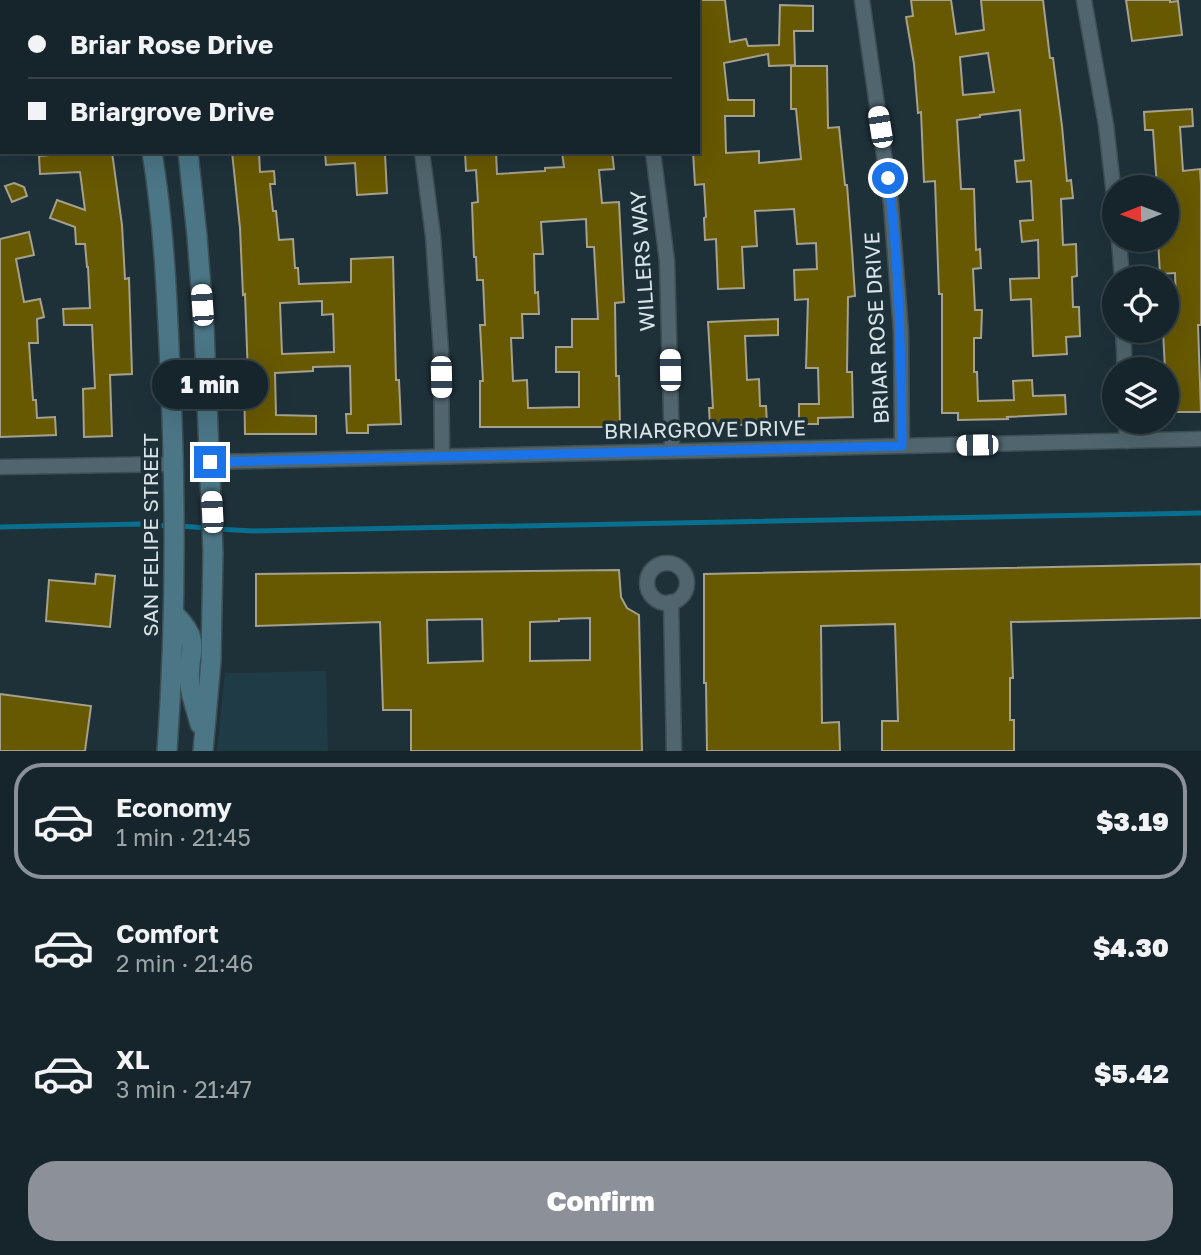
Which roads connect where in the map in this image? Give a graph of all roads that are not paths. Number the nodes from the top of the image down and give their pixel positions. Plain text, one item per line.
1 (862, 0) edge
2 (1084, 0) edge
3 (152, 154) edge
4 (188, 154) edge
5 (422, 154) edge
6 (653, 154) edge
7 (1112, 175) edge
8 (1127, 434) edge
9 (1201, 439) edge
10 (1127, 442) junction
11 (902, 446) junction
12 (672, 451) junction
13 (442, 456) junction
14 (210, 462) junction
15 (173, 464) junction
16 (0, 467) edge
17 (671, 603) dead end
18 (175, 615) junction
19 (203, 745) edge
20 (167, 751) edge
21 (674, 751) edge

1 - 11 street, BRIAR ROSE DRIVE
2 - 7 street
3 - 15 main road, SAN FELIPE STREET
4 - 14 main road
5 - 13 street
6 - 12 street, WILLERS WAY
8 - 10 street
9 - 10 street, BRIARGROVE DRIVE
10 - 11 street, BRIARGROVE DRIVE
11 - 12 street, BRIARGROVE DRIVE
12 - 13 street, BRIARGROVE DRIVE
13 - 14 street, BRIARGROVE DRIVE
14 - 19 main road
15 - 16 street
15 - 18 main road, SAN FELIPE STREET
17 - 21 street
18 - 19 main road
18 - 20 main road, SAN FELIPE STREET

